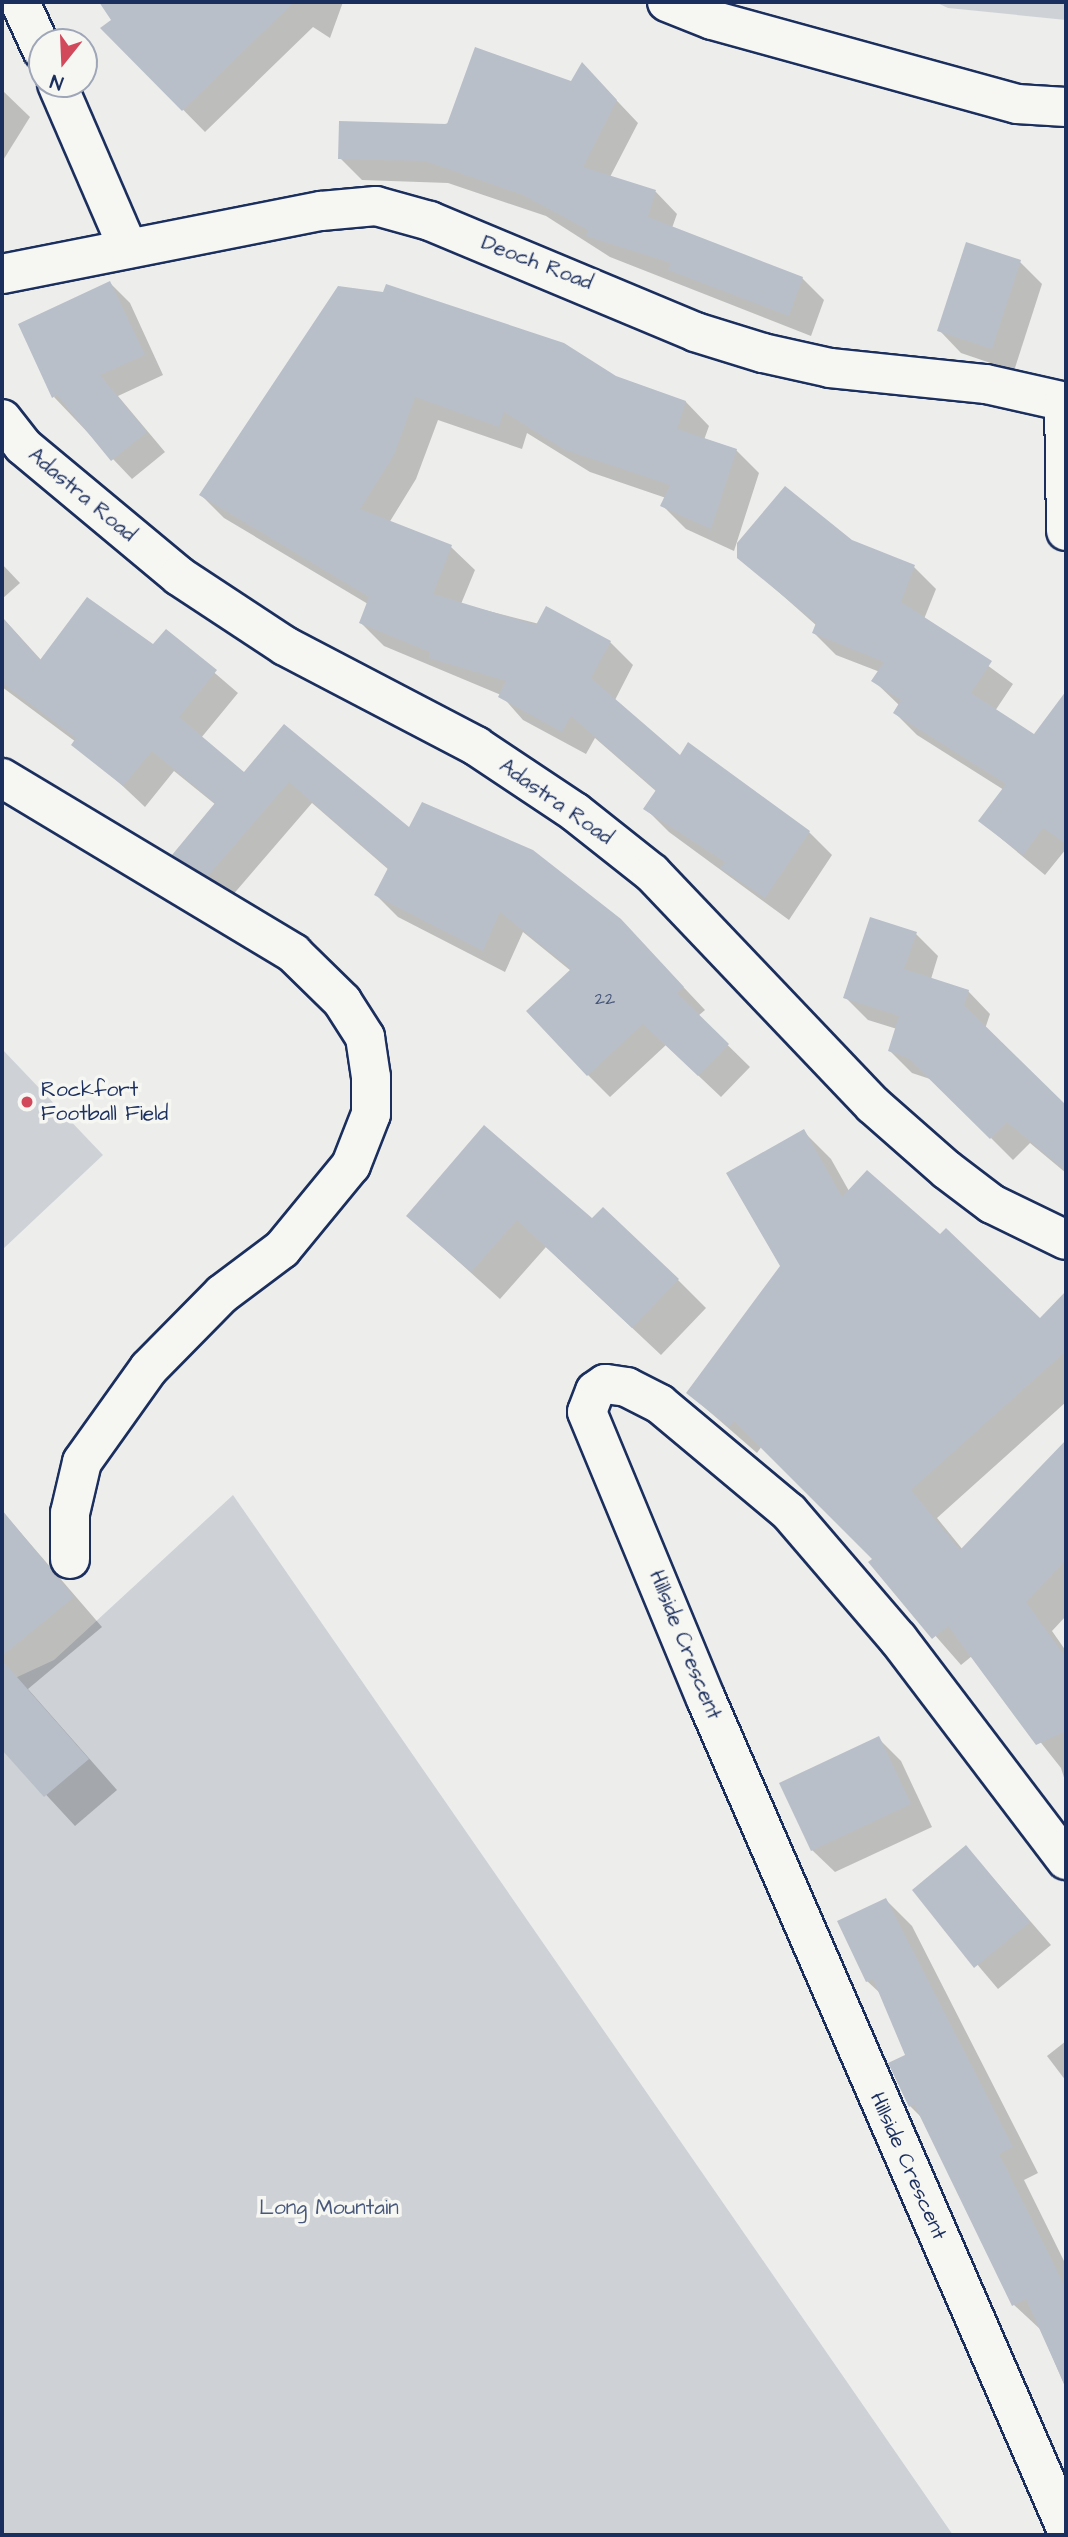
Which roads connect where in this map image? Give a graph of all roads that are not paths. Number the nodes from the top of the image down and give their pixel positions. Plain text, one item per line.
1 (20, 2) edge
2 (667, 2) edge
3 (32, 28) edge
4 (63, 98) edge
5 (1066, 107) edge
6 (128, 248) junction
7 (2, 274) edge
8 (1065, 402) edge
9 (2, 419) edge
10 (1066, 531) edge
11 (2, 778) edge
12 (1066, 1240) edge
13 (70, 1559) dead end
14 (1066, 1860) edge
15 (1066, 2528) edge

1 - 3 street
2 - 5 street
4 - 6 street
6 - 7 street, Deoch Road
6 - 8 street, Deoch Road
8 - 10 street
9 - 12 street, Adastra Road
11 - 13 street
14 - 15 street, Hillside Crescent

